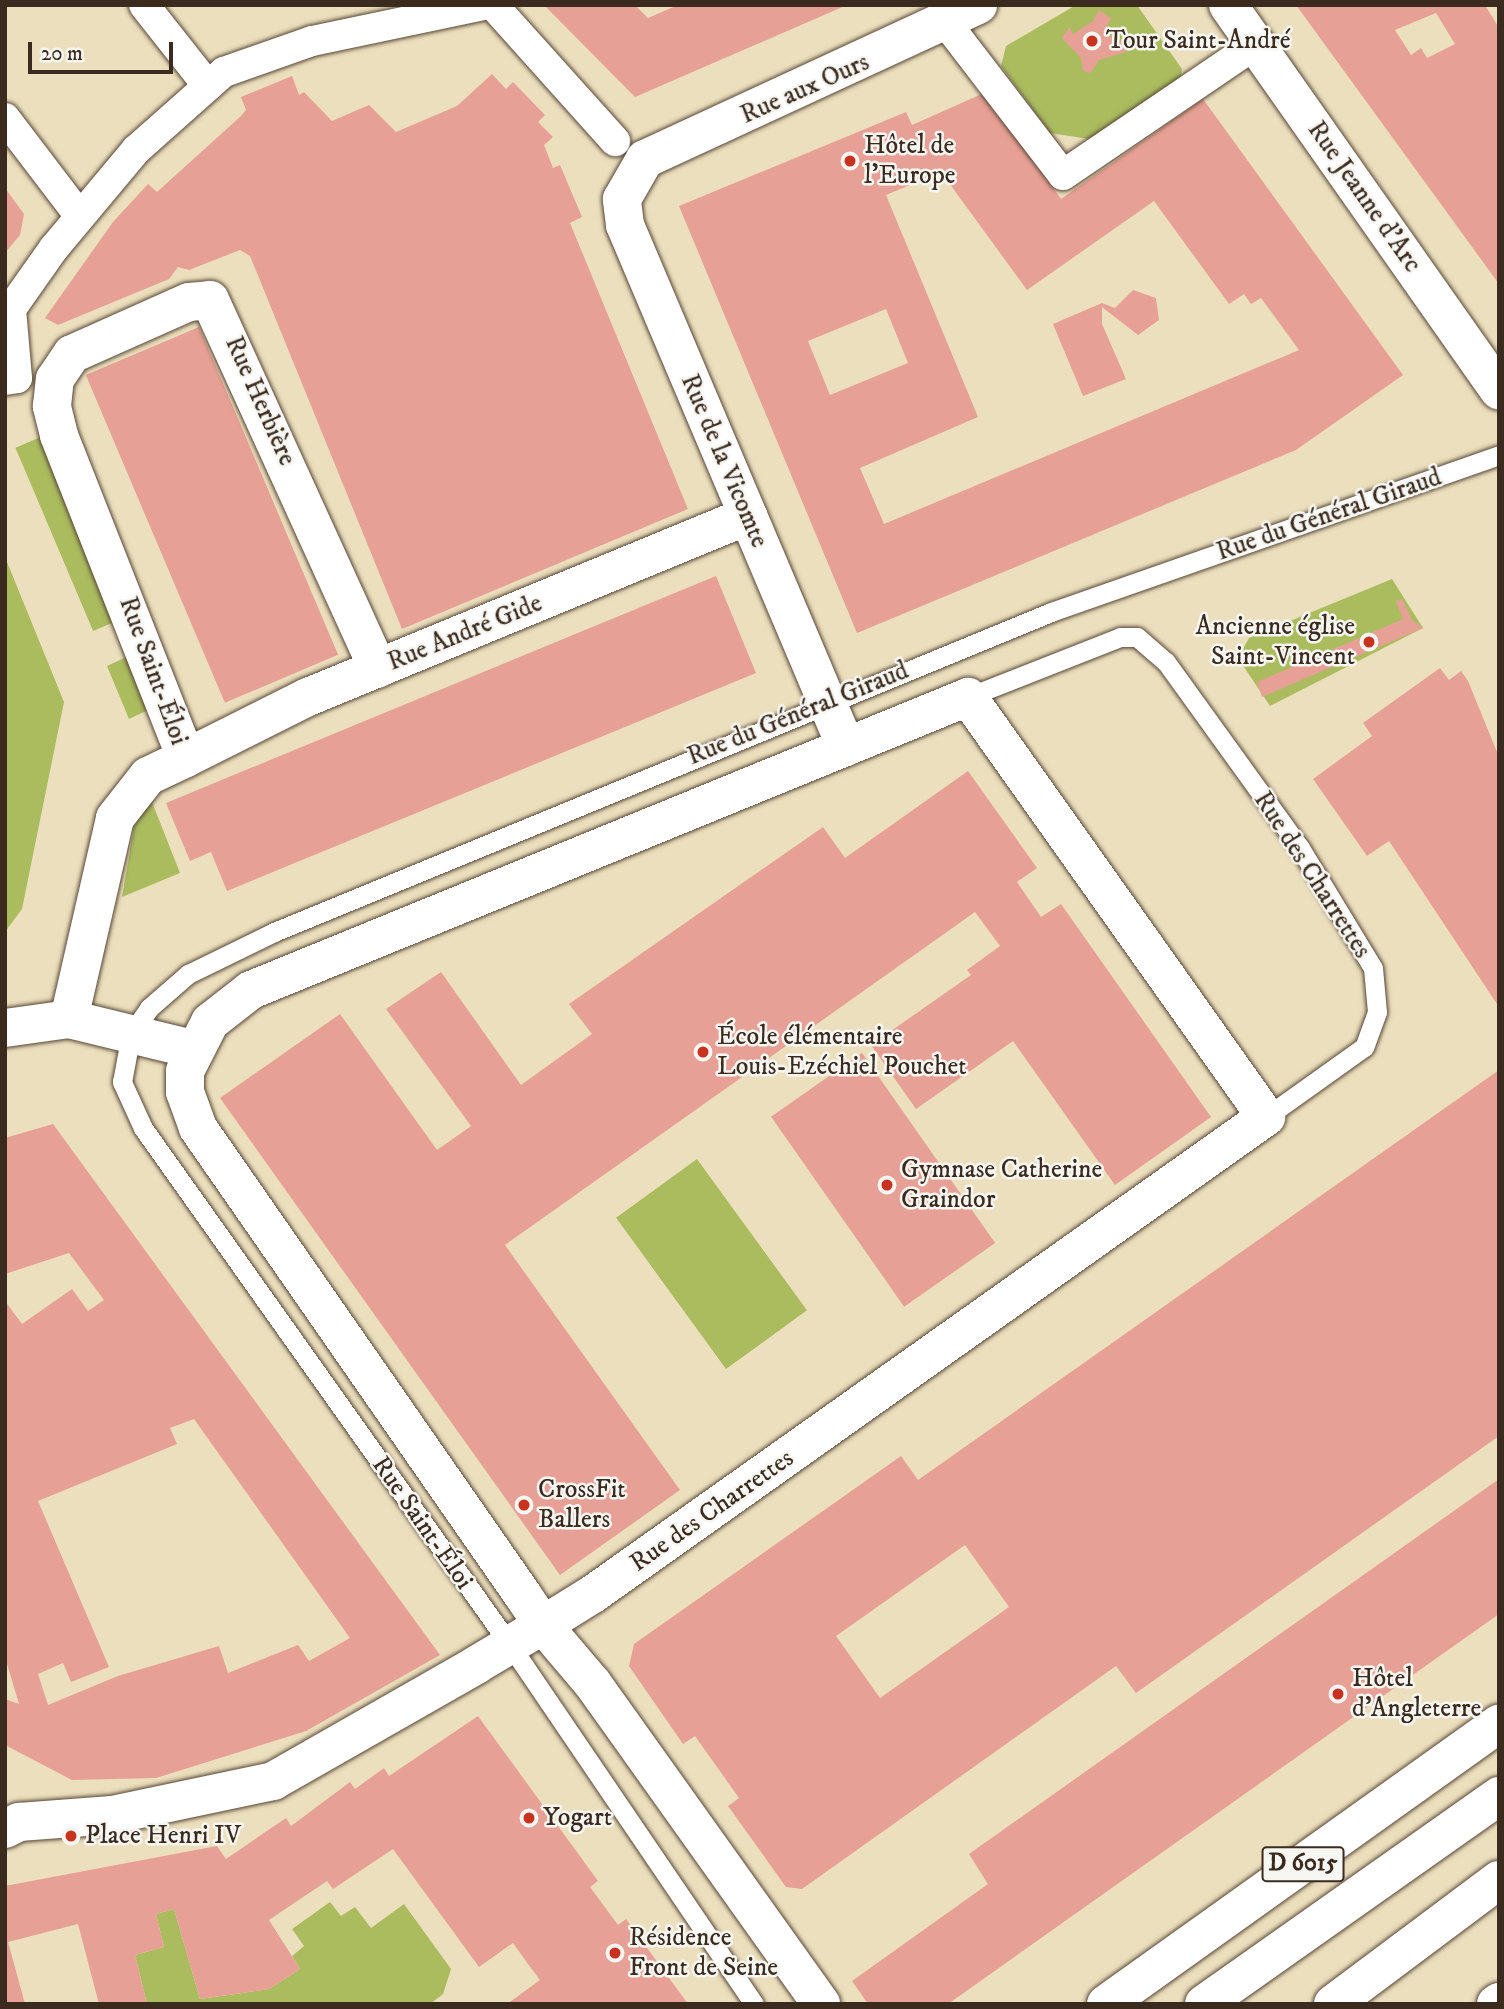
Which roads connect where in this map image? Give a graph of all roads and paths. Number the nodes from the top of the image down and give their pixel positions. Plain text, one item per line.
1 (144, 5) edge
2 (484, 5) edge
3 (493, 5) edge
4 (1228, 5) edge
5 (963, 15) edge
6 (1256, 44) junction
7 (208, 86) junction
8 (5, 118) edge
9 (624, 157) junction
10 (79, 215) junction
11 (9, 385) edge
12 (1499, 390) edge
13 (54, 393) junction
14 (1499, 455) edge
15 (748, 516) junction
16 (1120, 637) joint
17 (378, 668) junction
18 (968, 697) junction
19 (827, 702) junction
20 (846, 747) junction
21 (186, 758) junction
22 (69, 1019) junction
23 (5, 1028) edge
24 (131, 1034) junction
25 (192, 1049) junction
26 (1266, 1117) junction
27 (543, 1625) junction
28 (510, 1645) junction
29 (1499, 1724) edge
30 (1499, 1796) edge
31 (5, 1829) edge
32 (1499, 1880) edge
33 (754, 2004) edge
34 (821, 2004) edge
35 (1107, 2004) edge
36 (1205, 2004) edge
37 (1333, 2004) edge

1 - 7 street
2 - 7 street
3 - 9 street
4 - 6 street, Rue Jeanne d'Arc
5 - 6 street
5 - 9 street, Rue aux Ours
6 - 12 street, Rue Jeanne d'Arc
7 - 10 street
8 - 10 street
9 - 15 street, Rue de la Vicomte
10 - 11 street
11 - 13 street
13 - 17 street, Rue Herbière
13 - 21 street, Rue Saint-Éloi
14 - 19 lane, Rue du Général Giraud
15 - 17 street, Rue André Gide
15 - 19 street, Rue de la Vicomte
16 - 18 lane, Rue du Général Giraud
16 - 26 lane, Rue des Charrettes
17 - 21 street, Rue André Gide
18 - 20 street, Rue du Général Giraud
18 - 26 street
19 - 20 street, Rue de la Vicomte
19 - 24 lane, Rue du Général Giraud
20 - 25 street, Rue du Général Giraud
21 - 22 street, Rue Saint-Éloi
22 - 23 street
22 - 24 street
24 - 25 street
24 - 28 lane, Rue Saint-Éloi
25 - 27 street, Rue Saint-Éloi
26 - 27 street, Rue des Charrettes
27 - 28 street, Rue des Charrettes
27 - 34 street, Rue Saint-Éloi
28 - 31 street, Rue des Charrettes
28 - 33 lane, Rue Saint-Éloi
29 - 35 street, D 6015
30 - 36 street, D 6015
32 - 37 street

